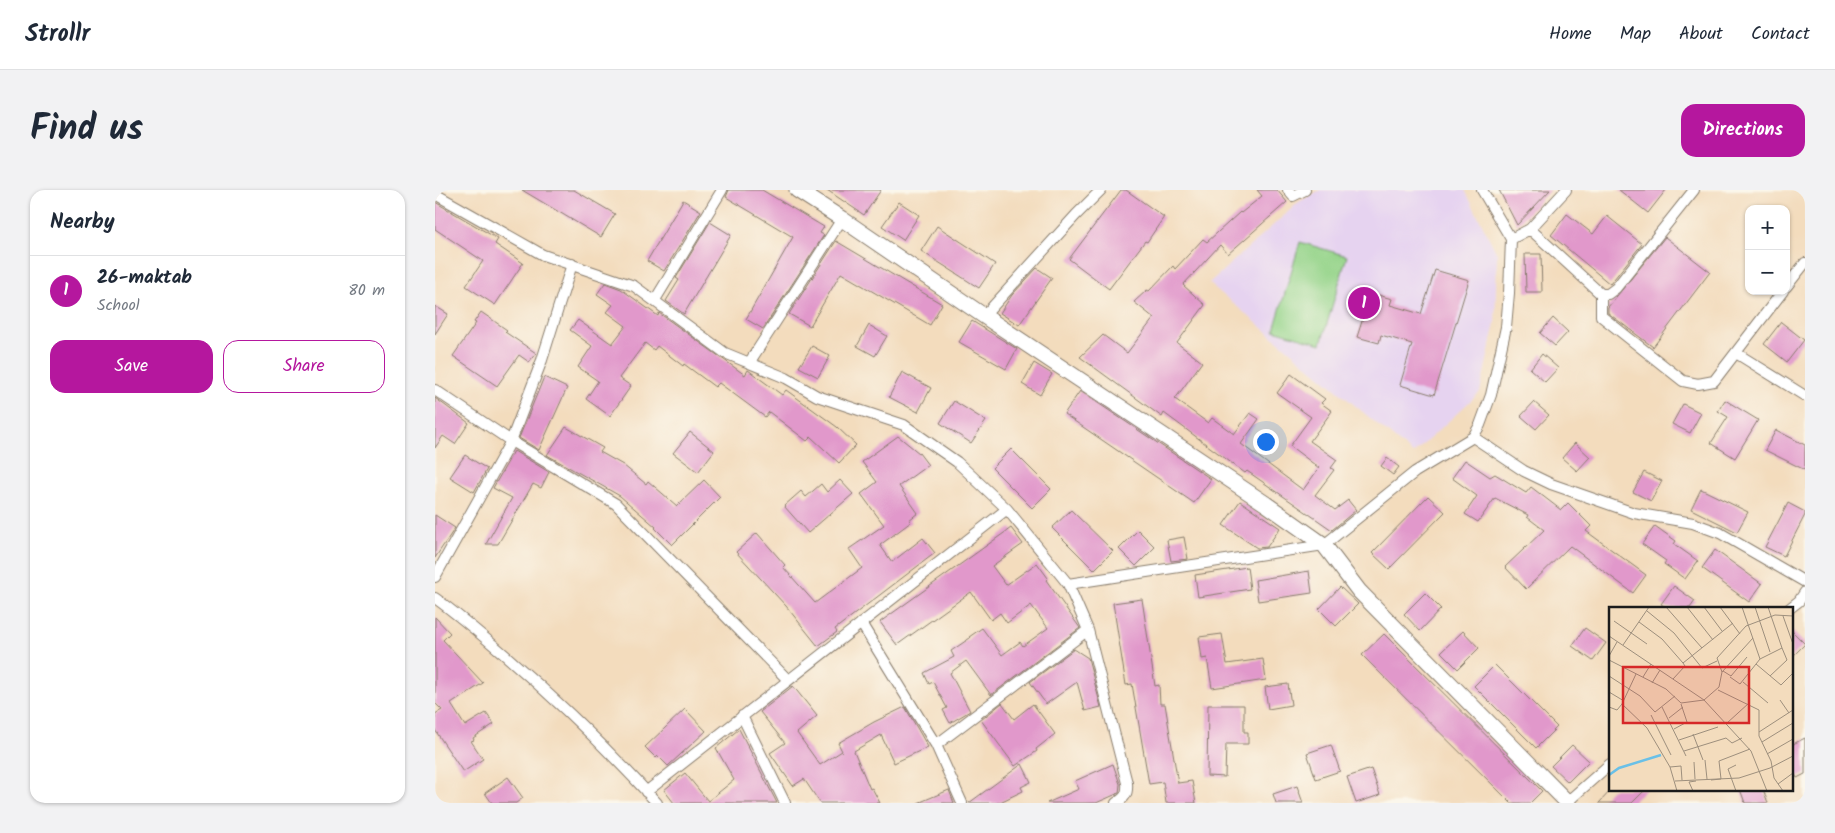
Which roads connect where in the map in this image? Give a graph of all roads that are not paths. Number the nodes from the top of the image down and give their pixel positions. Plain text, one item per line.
1 (722, 190) edge
2 (797, 190) edge
3 (1101, 190) edge
4 (1288, 190) edge
5 (1305, 190) edge
6 (1482, 190) edge
7 (1566, 190) edge
8 (1694, 190) edge
9 (435, 194) edge
10 (842, 218) junction
11 (1530, 229) junction
12 (1511, 239) junction
13 (1805, 263) edge
14 (572, 264) junction
15 (1790, 283) edge
16 (1601, 294) junction
17 (1780, 295) edge
18 (655, 300) junction
19 (983, 316) junction
20 (1736, 353) junction
21 (749, 363) junction
22 (435, 390) edge
23 (1805, 396) edge
24 (1473, 437) junction
25 (511, 442) junction
26 (1007, 509) junction
27 (1324, 544) junction
28 (439, 562) edge
29 (435, 577) edge
30 (1805, 582) edge
31 (1068, 584) junction
32 (1805, 592) edge
33 (435, 598) edge
34 (1792, 607) edge
35 (861, 623) junction
36 (1088, 630) junction
37 (788, 680) junction
38 (742, 716) junction
39 (936, 744) junction
40 (1609, 765) edge
41 (646, 792) junction
42 (1568, 802) edge
43 (657, 803) edge
44 (785, 803) edge
45 (962, 803) edge
46 (1116, 803) edge

1 - 18 street
2 - 10 street
3 - 19 street
4 - 5 street
6 - 12 street
7 - 11 street
8 - 16 street
9 - 14 street
10 - 19 street
10 - 21 street
11 - 12 street
11 - 16 street
12 - 24 street
13 - 15 street
14 - 18 street
14 - 25 street
16 - 20 street
17 - 20 street
18 - 21 street
19 - 27 street
20 - 23 street
21 - 26 street
22 - 25 street
24 - 27 street
24 - 30 street
25 - 28 street
25 - 37 street
26 - 31 street
26 - 35 street
27 - 31 street
27 - 42 street
28 - 29 street
31 - 36 street
32 - 34 street
33 - 41 street
35 - 37 street
35 - 39 street
36 - 39 street
36 - 46 street
37 - 38 street
38 - 41 street
38 - 44 street
39 - 45 street
40 - 42 street
41 - 43 street

